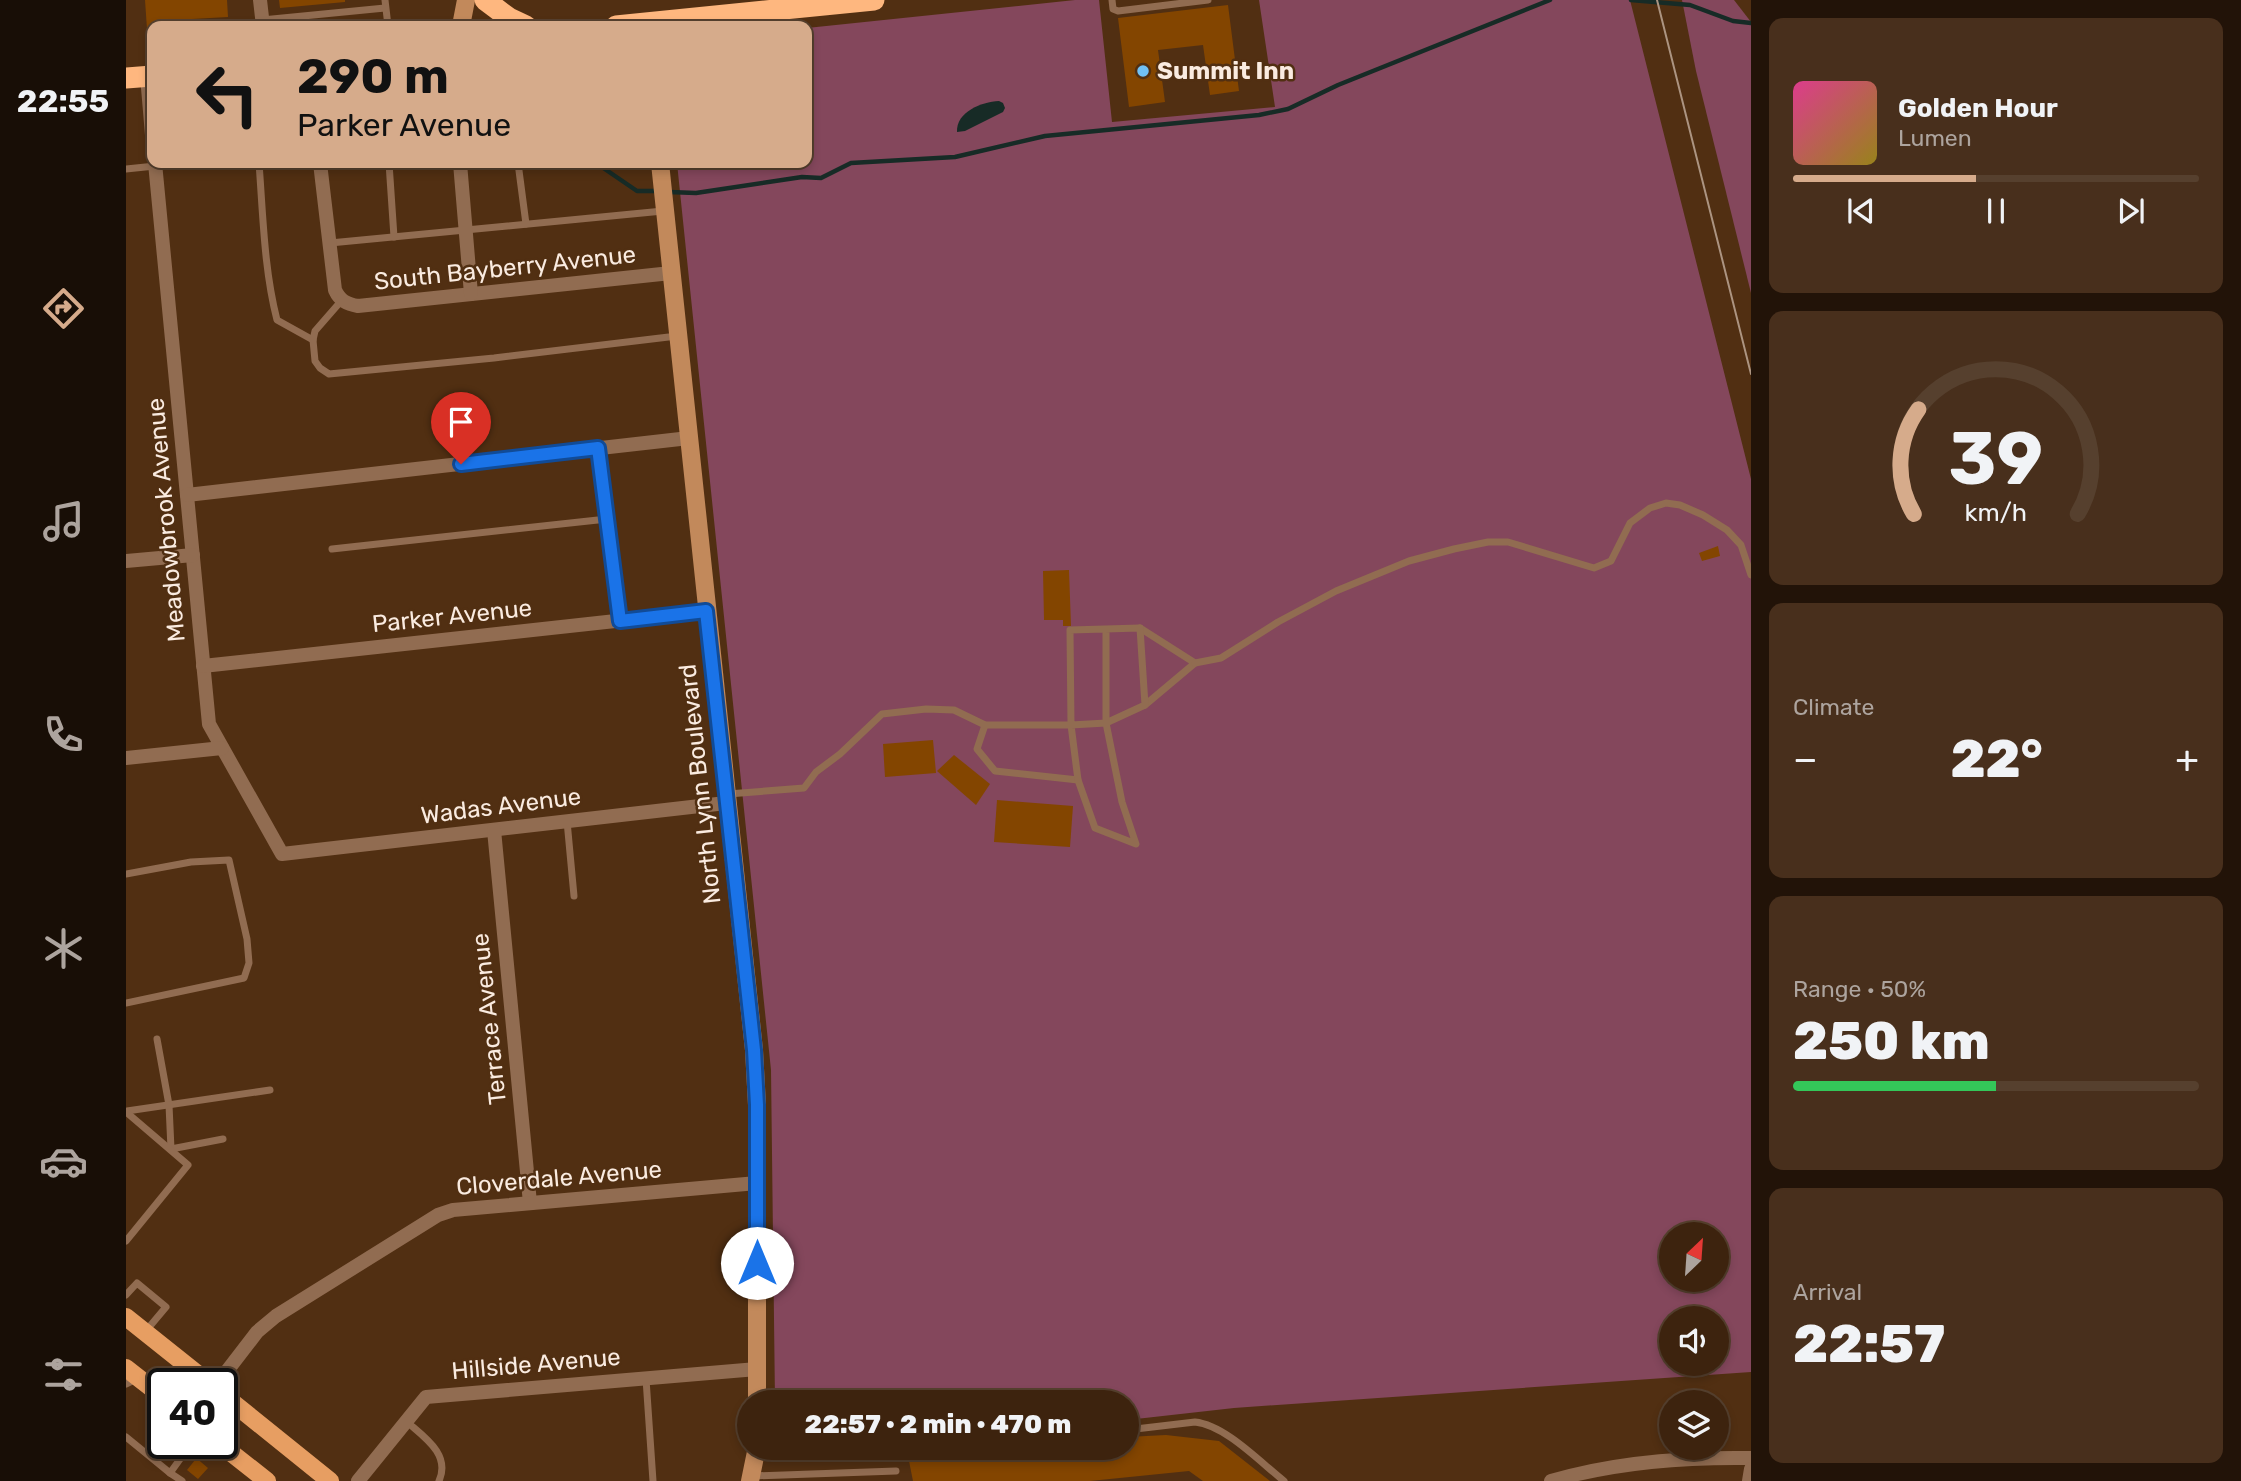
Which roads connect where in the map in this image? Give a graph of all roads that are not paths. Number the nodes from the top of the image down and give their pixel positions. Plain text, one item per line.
1 (260, 0) edge
2 (466, 0) edge
3 (485, 0) edge
4 (874, 0) edge
5 (1112, 0) edge
6 (1208, 0) edge
7 (385, 4) edge
8 (263, 21) edge
9 (276, 21) edge
10 (462, 21) edge
11 (515, 21) edge
12 (675, 21) edge
13 (142, 77) edge
14 (147, 106) edge
15 (147, 165) edge
16 (155, 168) edge
17 (259, 168) edge
18 (321, 168) edge
19 (389, 168) edge
20 (460, 168) edge
21 (519, 168) edge
22 (661, 168) edge
23 (126, 169) edge
24 (664, 197) junction
25 (526, 224) junction
26 (466, 230) junction
27 (394, 237) junction
28 (330, 243) junction
29 (671, 273) junction
30 (471, 294) junction
31 (343, 301) junction
32 (678, 336) junction
33 (313, 340) junction
34 (689, 438) junction
35 (598, 448) junction
36 (187, 495) junction
37 (607, 519) junction
38 (332, 549) dead end
39 (192, 555) junction
40 (126, 561) edge
41 (1751, 575) edge
42 (706, 611) junction
43 (620, 621) junction
44 (1140, 628) junction
45 (1106, 629) junction
46 (1195, 663) junction
47 (203, 666) junction
48 (1145, 705) junction
49 (1106, 723) junction
50 (985, 725) junction
51 (1071, 726) junction
52 (222, 748) junction
53 (126, 758) edge
54 (1078, 780) junction
55 (726, 798) junction
56 (567, 821) junction
57 (494, 830) junction
58 (282, 854) joint
59 (126, 874) edge
60 (573, 896) dead end
61 (126, 1003) edge
62 (157, 1039) dead end
63 (270, 1090) dead end
64 (169, 1105) junction
65 (126, 1112) edge
66 (223, 1139) dead end
67 (170, 1149) junction
68 (757, 1183) junction
69 (530, 1203) junction
70 (126, 1241) edge
71 (126, 1295) edge
72 (126, 1317) edge
73 (145, 1332) junction
74 (190, 1368) edge
75 (229, 1368) edge
76 (757, 1368) junction
77 (130, 1377) edge
78 (645, 1378) junction
79 (147, 1387) edge
80 (757, 1390) edge
81 (238, 1407) edge
82 (406, 1421) junction
83 (1139, 1429) edge
84 (126, 1437) edge
85 (238, 1458) edge
86 (1751, 1458) edge
87 (180, 1459) edge
88 (755, 1460) edge
89 (1751, 1469) edge
90 (896, 1471) dead end
91 (170, 1472) junction
92 (751, 1479) edge
93 (182, 1481) edge
94 (267, 1481) edge
95 (330, 1481) edge
96 (358, 1481) edge
97 (439, 1481) edge
98 (653, 1481) edge
99 (1284, 1481) edge
100 (1551, 1481) edge
101 (1749, 1481) edge

1 - 8 street
2 - 10 street
3 - 11 highway
4 - 12 highway
5 - 6 lane
7 - 9 lane
13 - 14 street
15 - 23 lane
16 - 36 street, Meadowbrook Avenue
17 - 33 lane
18 - 28 street
19 - 27 lane
20 - 26 street
21 - 25 lane
22 - 24 street, North Lynn Boulevard
24 - 25 lane
24 - 29 street, North Lynn Boulevard
25 - 26 lane
26 - 27 lane
26 - 30 street
27 - 28 lane
28 - 31 street
29 - 30 street, South Bayberry Avenue
29 - 32 street, North Lynn Boulevard
30 - 31 street, South Bayberry Avenue
31 - 33 lane
32 - 33 lane
32 - 34 street, North Lynn Boulevard
34 - 35 street
34 - 42 street, North Lynn Boulevard
35 - 36 street
35 - 37 lane
36 - 39 street, Meadowbrook Avenue
37 - 38 lane
37 - 43 lane
39 - 40 street
39 - 47 street, Meadowbrook Avenue
41 - 46 lane
42 - 43 street, Parker Avenue
42 - 55 street, North Lynn Boulevard
43 - 47 street, Parker Avenue
44 - 45 lane
44 - 46 lane
44 - 48 lane
45 - 49 lane
45 - 51 lane
46 - 48 lane
47 - 52 street, Meadowbrook Avenue
48 - 49 lane
49 - 51 lane
49 - 54 lane
50 - 51 lane
50 - 54 lane
50 - 55 lane
51 - 54 lane
52 - 53 street
52 - 58 street, Meadowbrook Avenue
55 - 56 street, Wadas Avenue
55 - 68 street, North Lynn Boulevard
56 - 57 street, Wadas Avenue
56 - 60 lane
57 - 58 street, Wadas Avenue
57 - 69 street, Terrace Avenue
59 - 61 lane
62 - 64 lane
63 - 64 lane
64 - 65 lane
64 - 67 lane
65 - 67 lane
66 - 67 lane
67 - 70 lane
68 - 69 street, Cloverdale Avenue
68 - 76 street, North Lynn Boulevard
69 - 75 street, Cloverdale Avenue
71 - 73 lane
72 - 73 main road
73 - 74 main road
76 - 78 street, Hillside Avenue
76 - 80 street, North Lynn Boulevard
77 - 79 main road
78 - 82 street, Hillside Avenue
78 - 98 lane
81 - 95 main road
82 - 96 street, Hillside Avenue
82 - 97 lane
83 - 99 lane
84 - 91 lane
85 - 94 main road
86 - 100 street
87 - 91 lane
88 - 92 street
89 - 101 street
90 - 92 lane
91 - 93 lane

